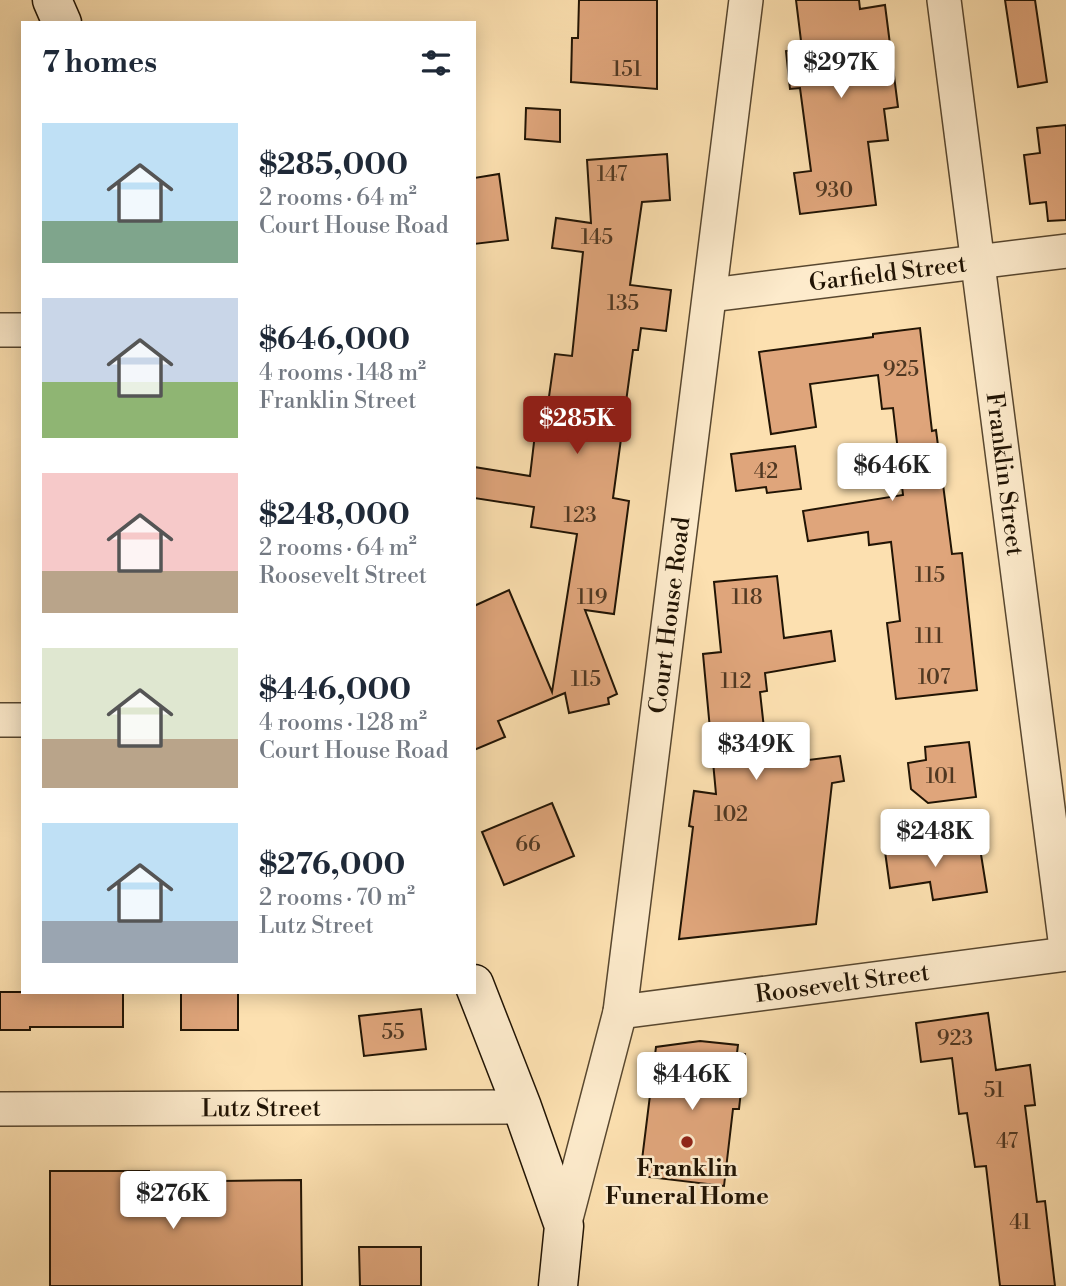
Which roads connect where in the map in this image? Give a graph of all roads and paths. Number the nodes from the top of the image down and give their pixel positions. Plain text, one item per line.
1 (52, 0) edge
2 (746, 0) edge
3 (944, 0) edge
4 (61, 21) edge
5 (1066, 251) edge
6 (978, 262) junction
7 (711, 295) junction
8 (0, 330) edge
9 (21, 330) edge
10 (0, 720) edge
11 (21, 720) edge
12 (1066, 948) edge
13 (1066, 954) edge
14 (476, 989) edge
15 (620, 1012) junction
16 (522, 1107) junction
17 (0, 1109) edge
18 (565, 1226) junction
19 (558, 1286) edge

1 - 4 main road
2 - 7 street, Court House Road
3 - 6 street, Franklin Street
5 - 6 street, Garfield Street
6 - 7 street, Garfield Street
6 - 12 street, Franklin Street
7 - 15 street, Court House Road
8 - 9 street
10 - 11 street
13 - 15 street, Roosevelt Street
14 - 16 main road
15 - 18 street, Court House Road
16 - 17 street, Lutz Street
16 - 18 main road
18 - 19 main road

